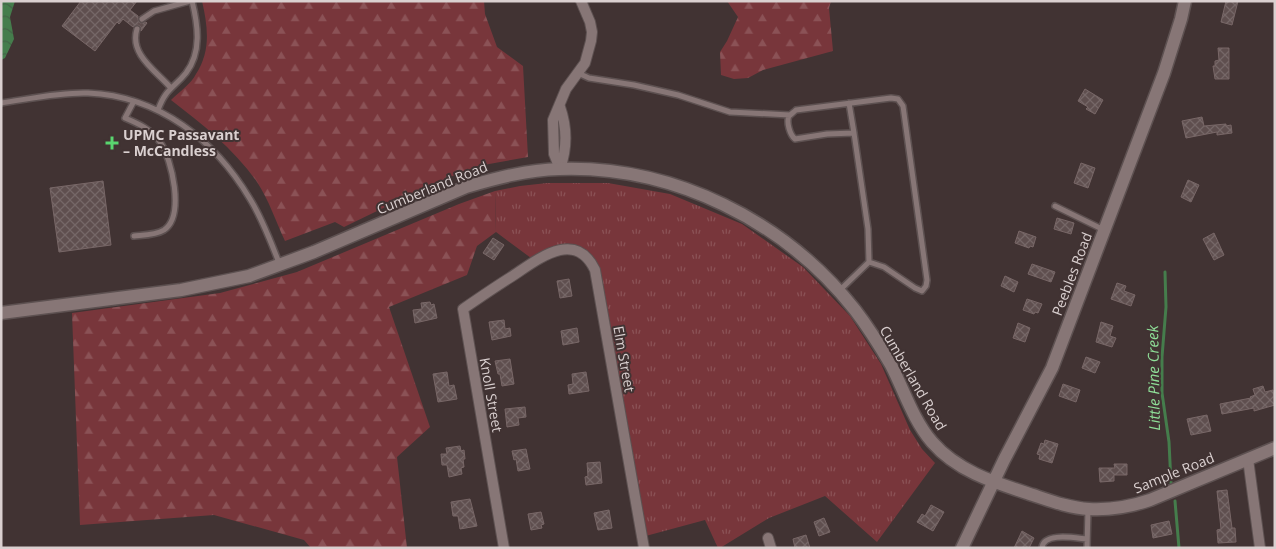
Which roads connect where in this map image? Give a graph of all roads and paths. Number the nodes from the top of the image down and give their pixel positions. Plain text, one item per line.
1 (191, 1) edge
2 (581, 1) edge
3 (1185, 1) edge
4 (142, 19) dead end
5 (137, 29) dead end
6 (578, 73) junction
7 (170, 87) junction
8 (134, 101) junction
9 (1, 103) edge
10 (849, 103) junction
11 (158, 110) junction
12 (790, 115) junction
13 (854, 133) junction
14 (560, 168) junction
15 (1055, 206) dead end
16 (1105, 230) junction
17 (134, 236) dead end
18 (869, 262) junction
19 (281, 265) junction
20 (515, 274) joint
21 (839, 291) junction
22 (1, 313) edge
23 (1275, 448) edge
24 (1248, 460) junction
25 (994, 482) junction
26 (1088, 509) junction
27 (1087, 539) junction
28 (504, 548) edge
29 (644, 548) edge
30 (962, 548) edge
31 (1042, 548) edge
32 (1087, 548) edge
33 (1260, 548) edge

1 - 4 lane
1 - 7 lane
2 - 6 street
3 - 16 street, Peebles Road
5 - 7 lane
6 - 12 lane
6 - 14 street
7 - 11 lane
8 - 9 lane
8 - 11 lane
8 - 17 lane
10 - 12 lane
10 - 13 lane
10 - 18 lane
11 - 19 lane
12 - 13 lane
13 - 18 lane
14 - 19 street, Cumberland Road
14 - 21 street, Cumberland Road
15 - 16 lane
16 - 25 street, Peebles Road
18 - 21 lane
19 - 22 street, Cumberland Road
20 - 28 street, Knoll Street
20 - 29 street, Elm Street
21 - 25 street, Cumberland Road
23 - 24 street, Sample Road
24 - 26 street, Sample Road
24 - 33 street
25 - 26 street, Sample Road
25 - 30 street, Peebles Road
26 - 27 lane
27 - 31 lane
27 - 32 lane

